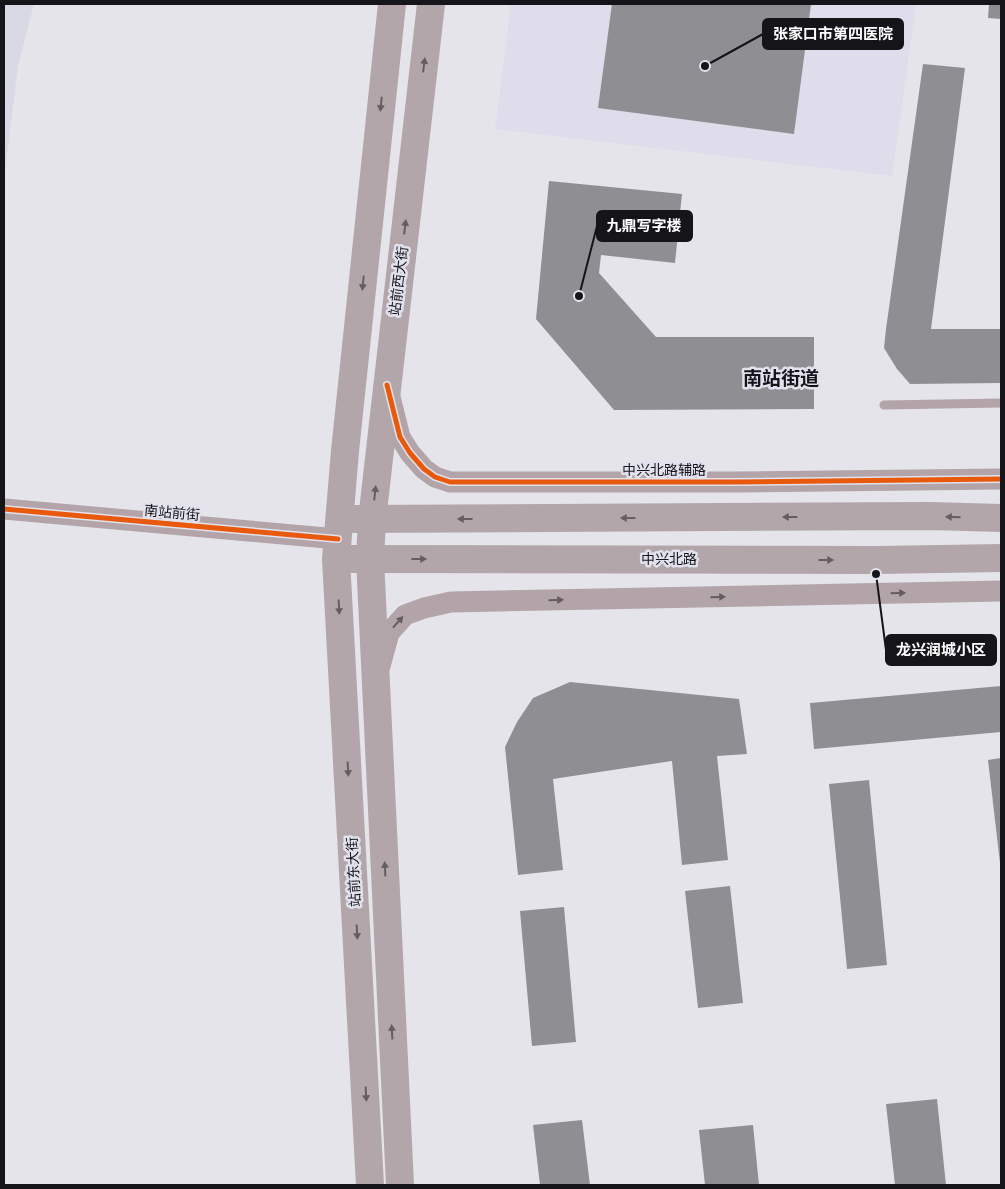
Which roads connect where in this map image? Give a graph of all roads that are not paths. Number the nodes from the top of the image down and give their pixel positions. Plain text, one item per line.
1 (392, 4) edge
2 (431, 4) edge
3 (387, 385) junction
4 (1001, 403) edge
5 (884, 405) dead end
6 (1001, 479) edge
7 (4, 509) edge
8 (1001, 518) edge
9 (372, 520) junction
10 (338, 539) junction
11 (1001, 558) edge
12 (370, 559) junction
13 (1001, 591) edge
14 (376, 683) junction
15 (370, 1185) edge
16 (400, 1185) edge

1 -> 10 main road
3 -> 2 main road, 站前西大街
3 - 6 street, 中兴北路辅路
9 -> 3 main road, 站前西大街
4 - 5 lane
7 - 10 street, 南站前街
8 -> 9 main road
9 - 10 main road
9 - 12 main road, 站前西大街
10 - 12 main road, 中兴北路
10 -> 15 main road, 站前东大街
12 -> 11 main road, 中兴北路
12 - 14 main road
14 -> 13 street
16 -> 14 main road

